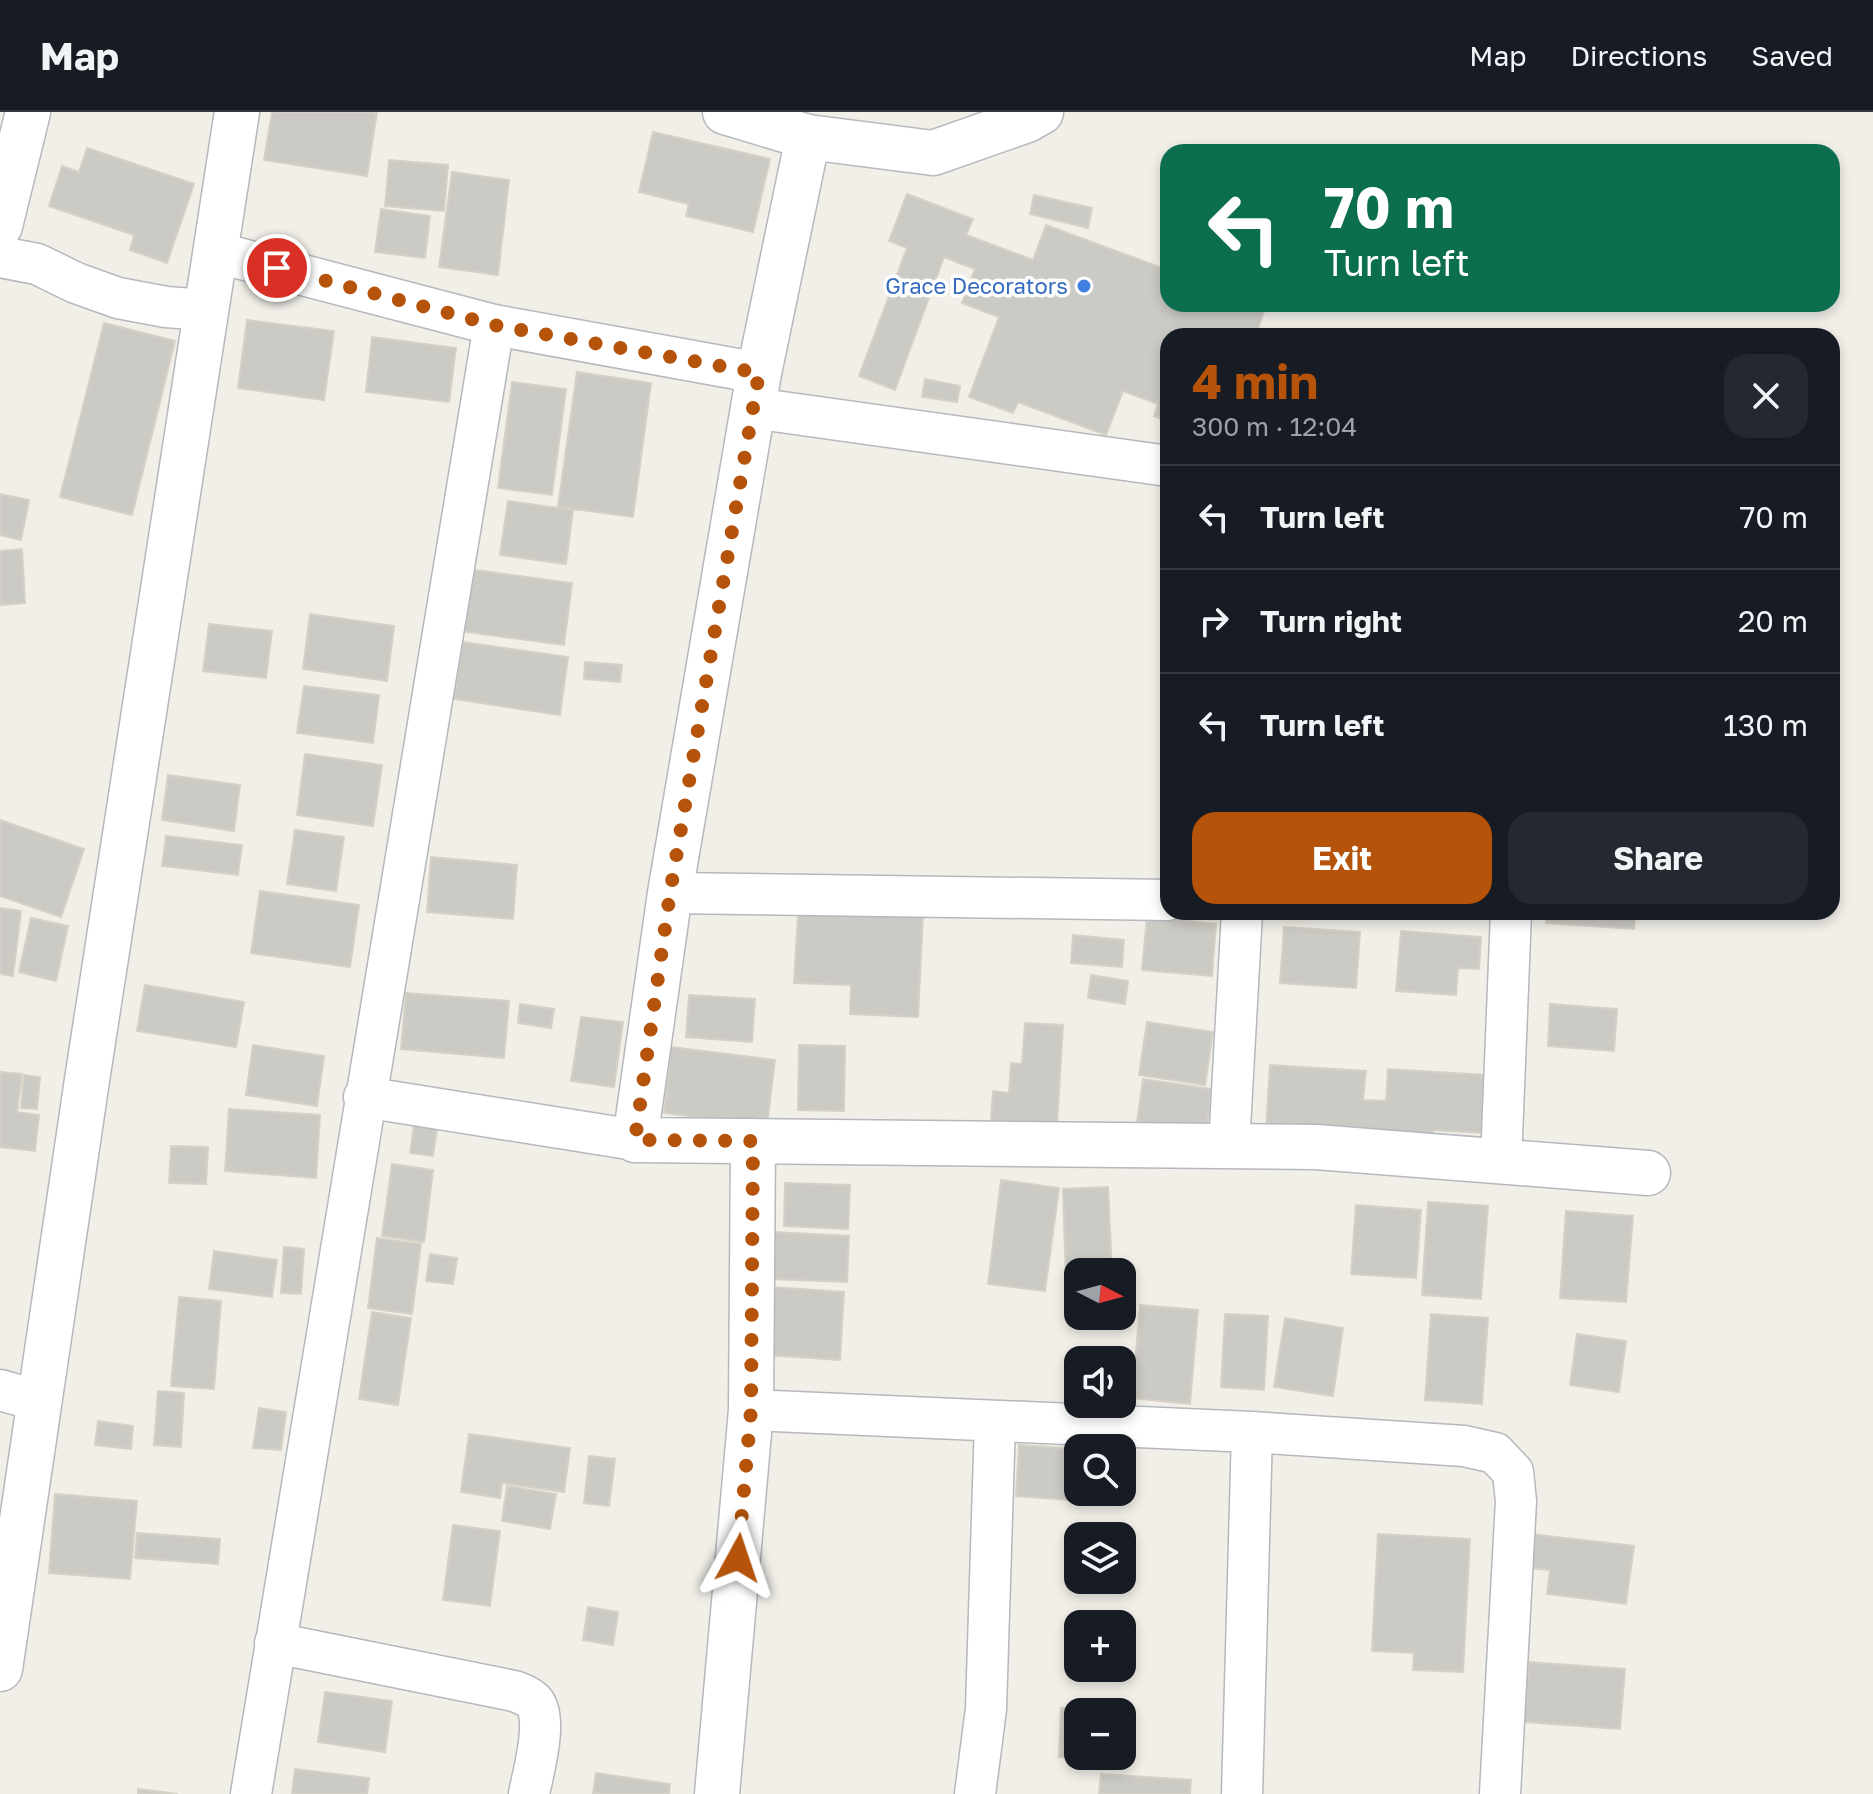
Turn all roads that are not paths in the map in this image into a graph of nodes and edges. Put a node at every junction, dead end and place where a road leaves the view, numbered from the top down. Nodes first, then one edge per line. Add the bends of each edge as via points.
1 (28, 112) edge
2 (237, 112) edge
3 (725, 112) edge
4 (1041, 112) edge
5 (808, 137) junction
6 (0, 226) edge
7 (215, 252) junction
8 (0, 257) edge
9 (207, 310) junction
10 (494, 325) junction
11 (756, 391) junction
12 (1160, 465) edge
13 (670, 893) junction
14 (1160, 900) edge
15 (1242, 920) edge
16 (1511, 920) edge
17 (364, 1097) junction
18 (635, 1140) junction
19 (753, 1141) junction
20 (1229, 1146) junction
21 (1501, 1162) junction
22 (1648, 1173) dead end
23 (20, 1396) edge
24 (751, 1410) junction
25 (995, 1421) junction
26 (1252, 1432) junction
27 (275, 1643) junction
28 (0, 1669) edge
29 (251, 1794) edge
30 (529, 1794) edge
31 (717, 1794) edge
32 (975, 1794) edge
33 (1242, 1794) edge
34 (1500, 1794) edge

1 - 6 street
2 - 7 street
3 - 5 street
4 - 5 street via 933,153
5 - 11 street
7 - 9 street
7 - 10 street
8 - 9 street via 37,264 118,298
9 - 23 street
10 - 11 street
10 - 17 street
11 - 12 street
11 - 13 street
13 - 14 street
13 - 18 street
15 - 20 street
16 - 21 street
17 - 18 street
17 - 27 street
18 - 19 street
19 - 20 street
19 - 24 street
20 - 21 street via 1316,1147
21 - 22 street
23 - 28 street
24 - 25 street
24 - 31 street
25 - 26 street
25 - 32 street via 986,1709
26 - 33 street
26 - 34 street via 1464,1446 1495,1453 1513,1472 1516,1501
27 - 29 street
27 - 30 street via 514,1691 534,1701 540,1728

